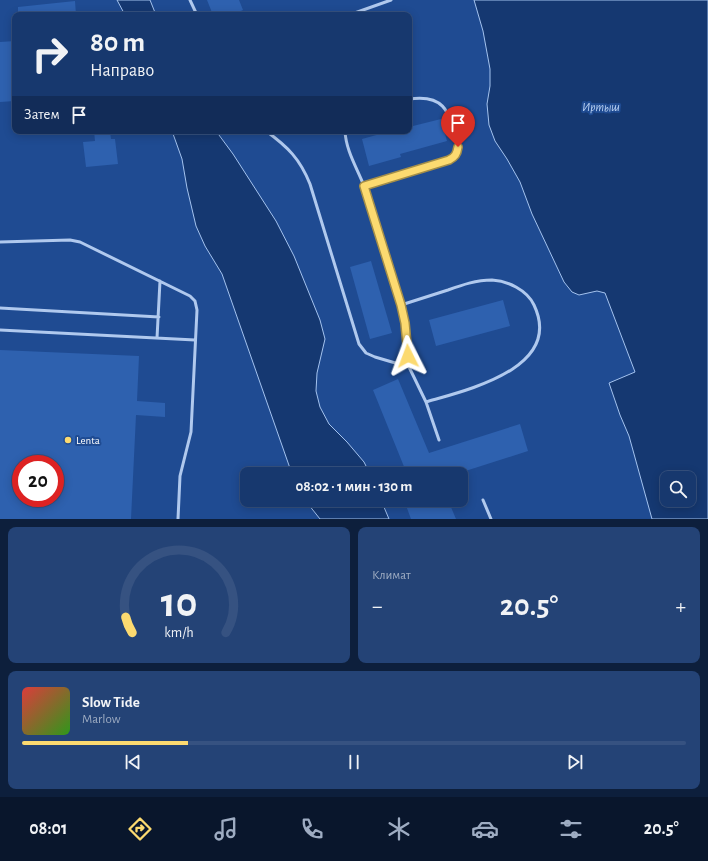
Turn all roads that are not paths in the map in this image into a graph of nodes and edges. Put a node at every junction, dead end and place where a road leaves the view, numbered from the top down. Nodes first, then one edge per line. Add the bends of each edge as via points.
1 (190, 0) edge
2 (391, 0) edge
3 (196, 12) edge
4 (357, 12) edge
5 (412, 98) edge
6 (270, 134) edge
7 (345, 134) edge
8 (364, 186) junction
9 (0, 242) edge
10 (160, 281) junction
11 (401, 305) junction
12 (0, 308) edge
13 (159, 316) junction
14 (0, 330) edge
15 (157, 338) junction
16 (196, 340) junction
17 (409, 367) junction
18 (426, 402) junction
19 (439, 440) dead end
20 (483, 500) dead end
21 (178, 519) edge
22 (491, 519) edge

1 - 3 lane
2 - 4 lane
5 - 8 lane via 429,98 444,107 458,147 454,158
6 - 17 lane via 283,143 304,169 359,344 366,353
7 - 8 lane via 354,164
8 - 11 lane
9 - 10 lane via 80,242
10 - 13 lane
10 - 16 lane via 195,301
11 - 17 lane
11 - 18 lane via 470,283 493,280 515,286 525,294 533,302 540,321 540,331 532,351 512,370 489,382
12 - 13 lane
13 - 15 lane
14 - 15 lane
15 - 16 lane
16 - 21 lane via 191,432 180,476
17 - 18 lane
18 - 19 lane
20 - 22 lane

